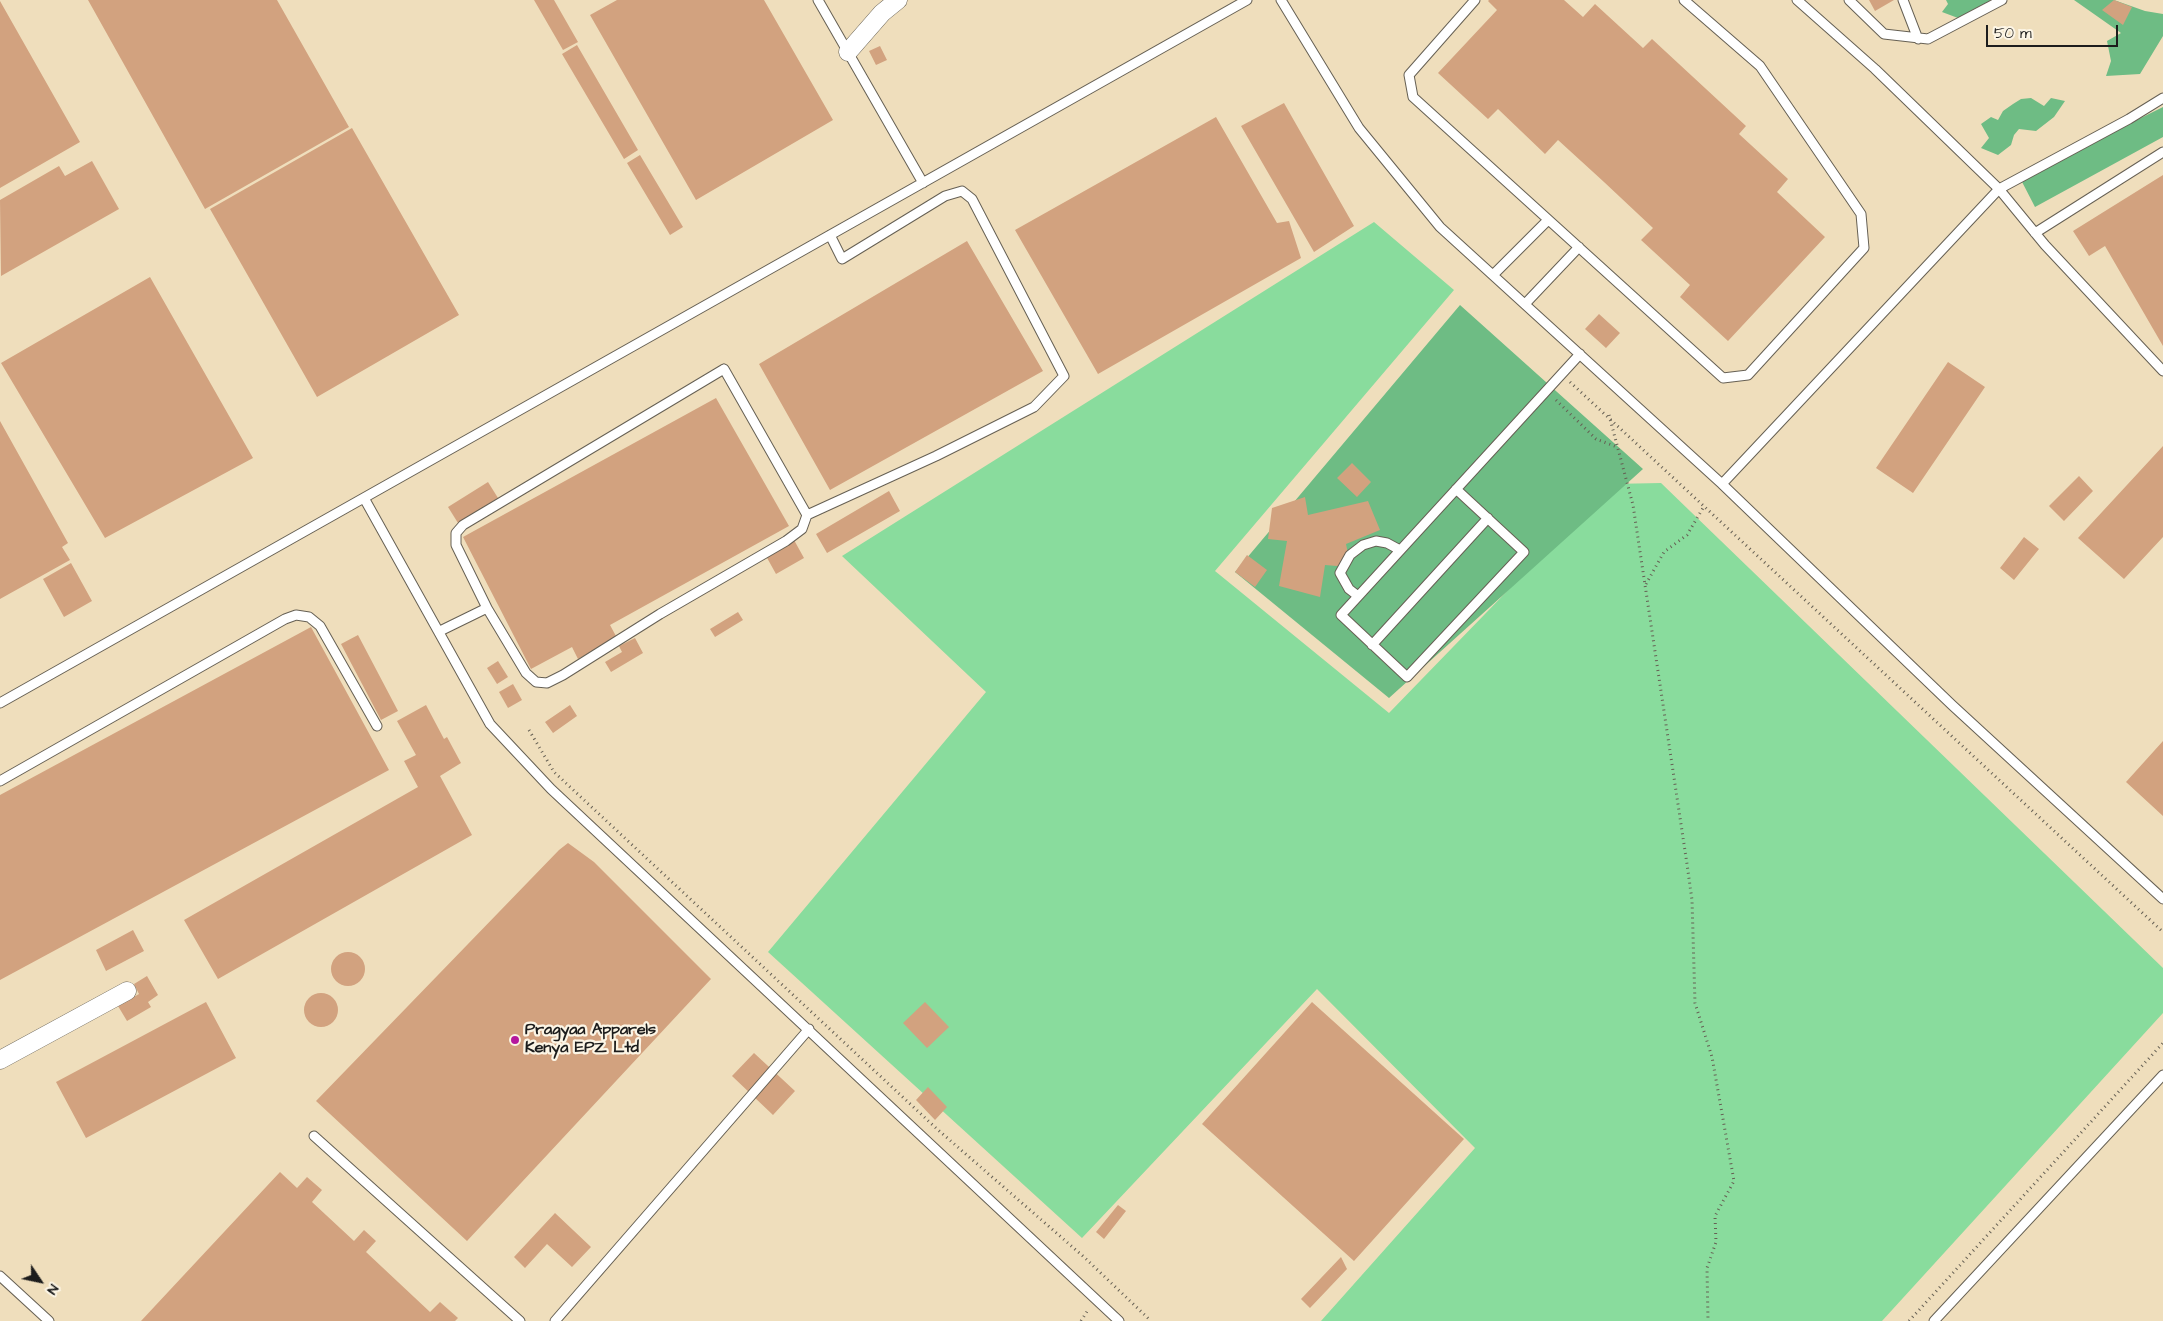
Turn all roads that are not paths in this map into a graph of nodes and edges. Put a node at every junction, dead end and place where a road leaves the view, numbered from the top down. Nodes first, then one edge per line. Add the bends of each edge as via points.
1 (818, 0) edge
2 (898, 0) edge
3 (1247, 0) edge
4 (1281, 0) edge
5 (1475, 0) edge
6 (1684, 0) edge
7 (1797, 0) edge
8 (1849, 0) edge
9 (1902, 0) edge
10 (2002, 0) edge
11 (1918, 39) junction
12 (848, 52) junction
13 (2163, 98) edge
14 (2163, 152) edge
15 (923, 183) junction
16 (1999, 189) junction
17 (1548, 220) junction
18 (2035, 233) junction
19 (830, 235) junction
20 (1579, 247) junction
21 (1493, 275) junction
22 (1525, 304) junction
23 (1580, 354) junction
24 (2163, 371) edge
25 (1722, 484) junction
26 (1456, 489) junction
27 (364, 498) junction
28 (806, 515) junction
29 (1488, 518) junction
30 (1400, 550) junction
31 (1358, 596) junction
32 (487, 608) junction
33 (440, 631) junction
34 (1372, 645) junction
35 (0, 703) edge
36 (377, 726) dead end
37 (0, 781) edge
38 (2163, 898) edge
39 (127, 991) dead end
40 (809, 1029) junction
41 (0, 1060) edge
42 (2163, 1075) edge
43 (314, 1136) dead end
44 (0, 1276) edge
45 (49, 1321) edge
46 (520, 1321) edge
47 (555, 1321) edge
48 (1119, 1321) edge
49 (1934, 1321) edge

1 - 12 lane
2 - 12 street via 882,13
3 - 15 lane
4 - 21 lane via 1359,128 1440,227
5 - 17 lane via 1409,75 1413,97
6 - 20 lane via 1760,66 1861,214 1864,248 1748,375 1723,378
7 - 16 lane
8 - 11 lane via 1884,34
9 - 11 lane
10 - 11 lane via 1928,39
12 - 15 lane
13 - 16 lane
14 - 18 lane
15 - 19 lane
16 - 18 lane
16 - 25 lane
17 - 20 lane
17 - 21 lane
18 - 24 lane
19 - 27 lane
19 - 28 lane via 842,259 945,196 962,191 972,198 1064,376 1034,407
20 - 22 lane
21 - 22 lane
22 - 23 lane
23 - 25 lane
23 - 26 lane
25 - 38 lane via 1952,705
26 - 29 lane
26 - 30 lane
27 - 33 lane
27 - 35 lane
28 - 32 lane via 802,529 786,542 547,684 536,682 526,674
28 - 32 lane via 724,369 463,525 456,533 456,545
29 - 34 lane
29 - 34 lane via 1524,552 1407,677
30 - 31 lane
30 - 31 lane via 1376,541 1362,544 1350,555 1340,573 1349,589
31 - 34 lane via 1340,615
32 - 33 lane
33 - 40 lane via 490,724 537,774
36 - 37 lane via 320,626 309,617 296,615
39 - 41 street
40 - 47 lane
40 - 48 lane
42 - 49 lane
43 - 46 lane
44 - 45 lane

